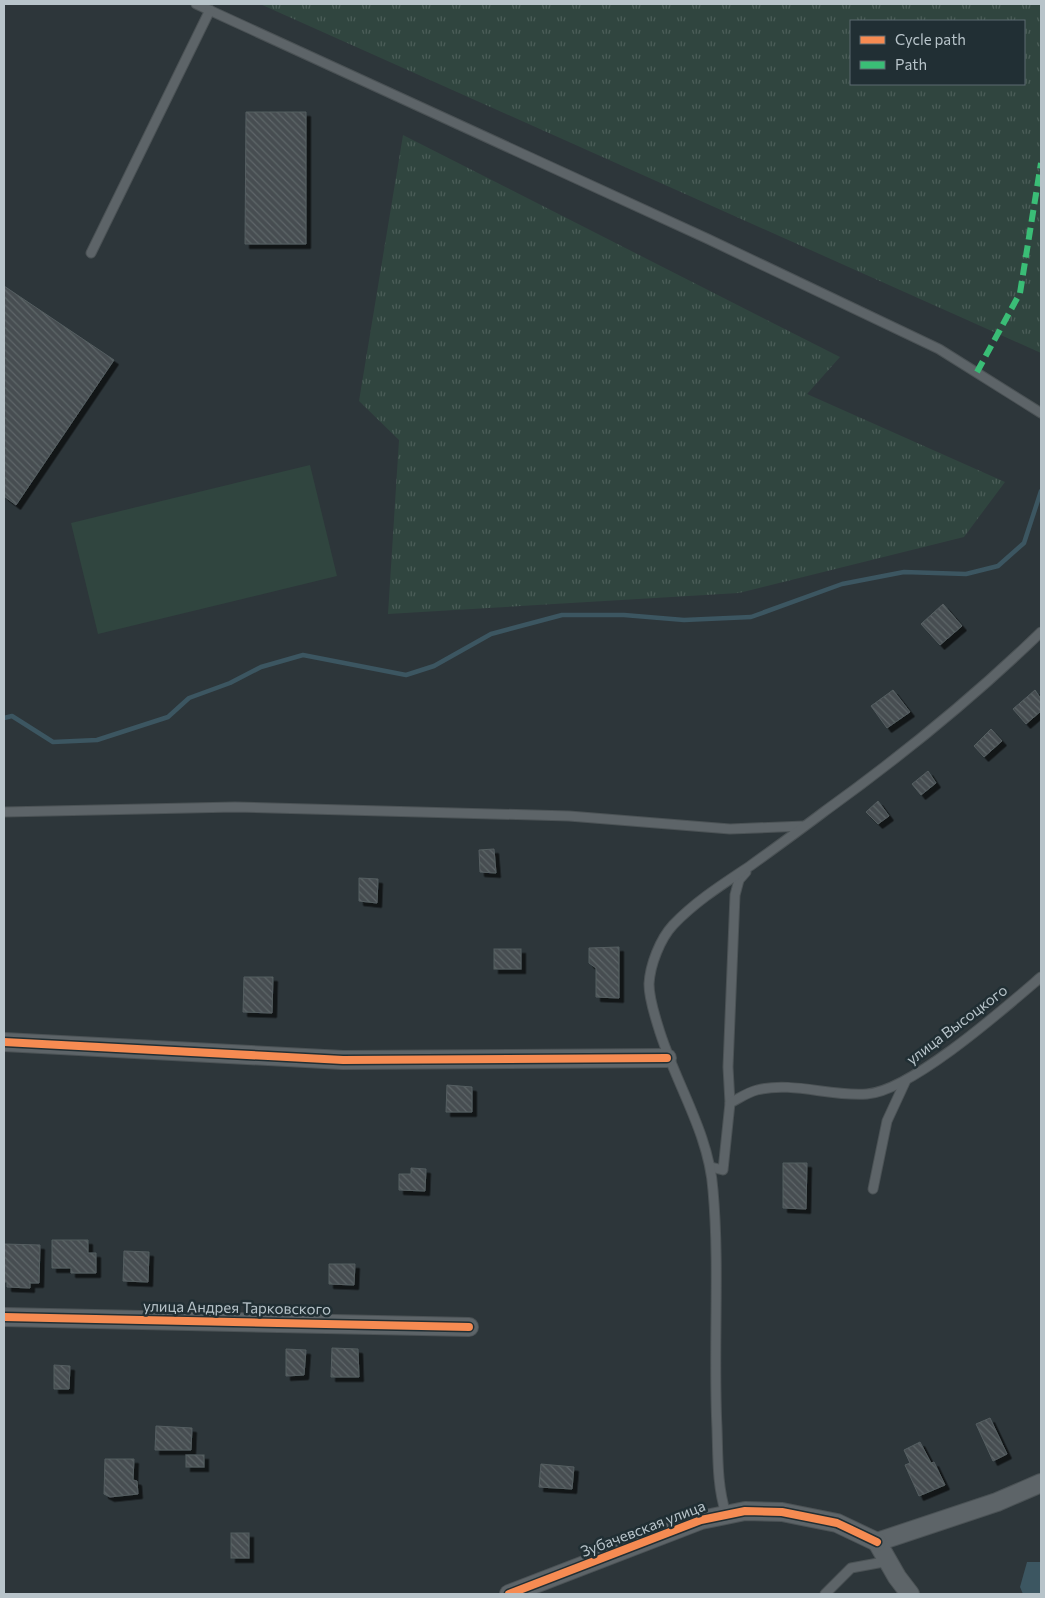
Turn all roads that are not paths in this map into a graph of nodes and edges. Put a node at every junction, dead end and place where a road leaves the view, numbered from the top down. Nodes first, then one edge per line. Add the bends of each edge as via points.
1 (196, 4) edge
2 (210, 10) junction
3 (90, 253) dead end
4 (1041, 413) edge
5 (1041, 632) edge
6 (4, 812) edge
7 (804, 826) junction
8 (750, 865) junction
9 (1041, 977) edge
10 (4, 1042) edge
11 (667, 1058) junction
12 (906, 1080) junction
13 (730, 1103) junction
14 (711, 1167) junction
15 (874, 1189) dead end
16 (4, 1317) edge
17 (469, 1327) dead end
18 (1041, 1483) edge
19 (726, 1514) junction
20 (877, 1542) junction
21 (888, 1561) junction
22 (897, 1586) edge
23 (509, 1594) edge
24 (825, 1594) edge
25 (910, 1594) edge

1 - 2 lane
2 - 3 lane
2 - 4 lane via 939,349
5 - 7 lane via 922,736
6 - 7 lane via 236,807 569,816 730,830
7 - 8 lane
8 - 11 lane via 705,896 671,927 651,964 652,1008
8 - 13 lane via 734,895 728,1067
9 - 12 lane, улица Высоцкого via 952,1050
10 - 11 street via 343,1060
11 - 14 lane via 688,1103
12 - 13 lane, улица Высоцкого via 868,1094 786,1087 756,1090
12 - 15 lane via 887,1121
13 - 14 lane via 723,1170
14 - 19 lane via 716,1417 721,1498
16 - 17 street, улица Андрея Тарковского
18 - 20 street via 997,1502
19 - 20 street, Зубачевская улица via 782,1512 837,1523
19 - 23 street, Зубачевская улица via 701,1520
20 - 21 street
21 - 22 street
21 - 24 lane via 850,1568
22 - 25 street

